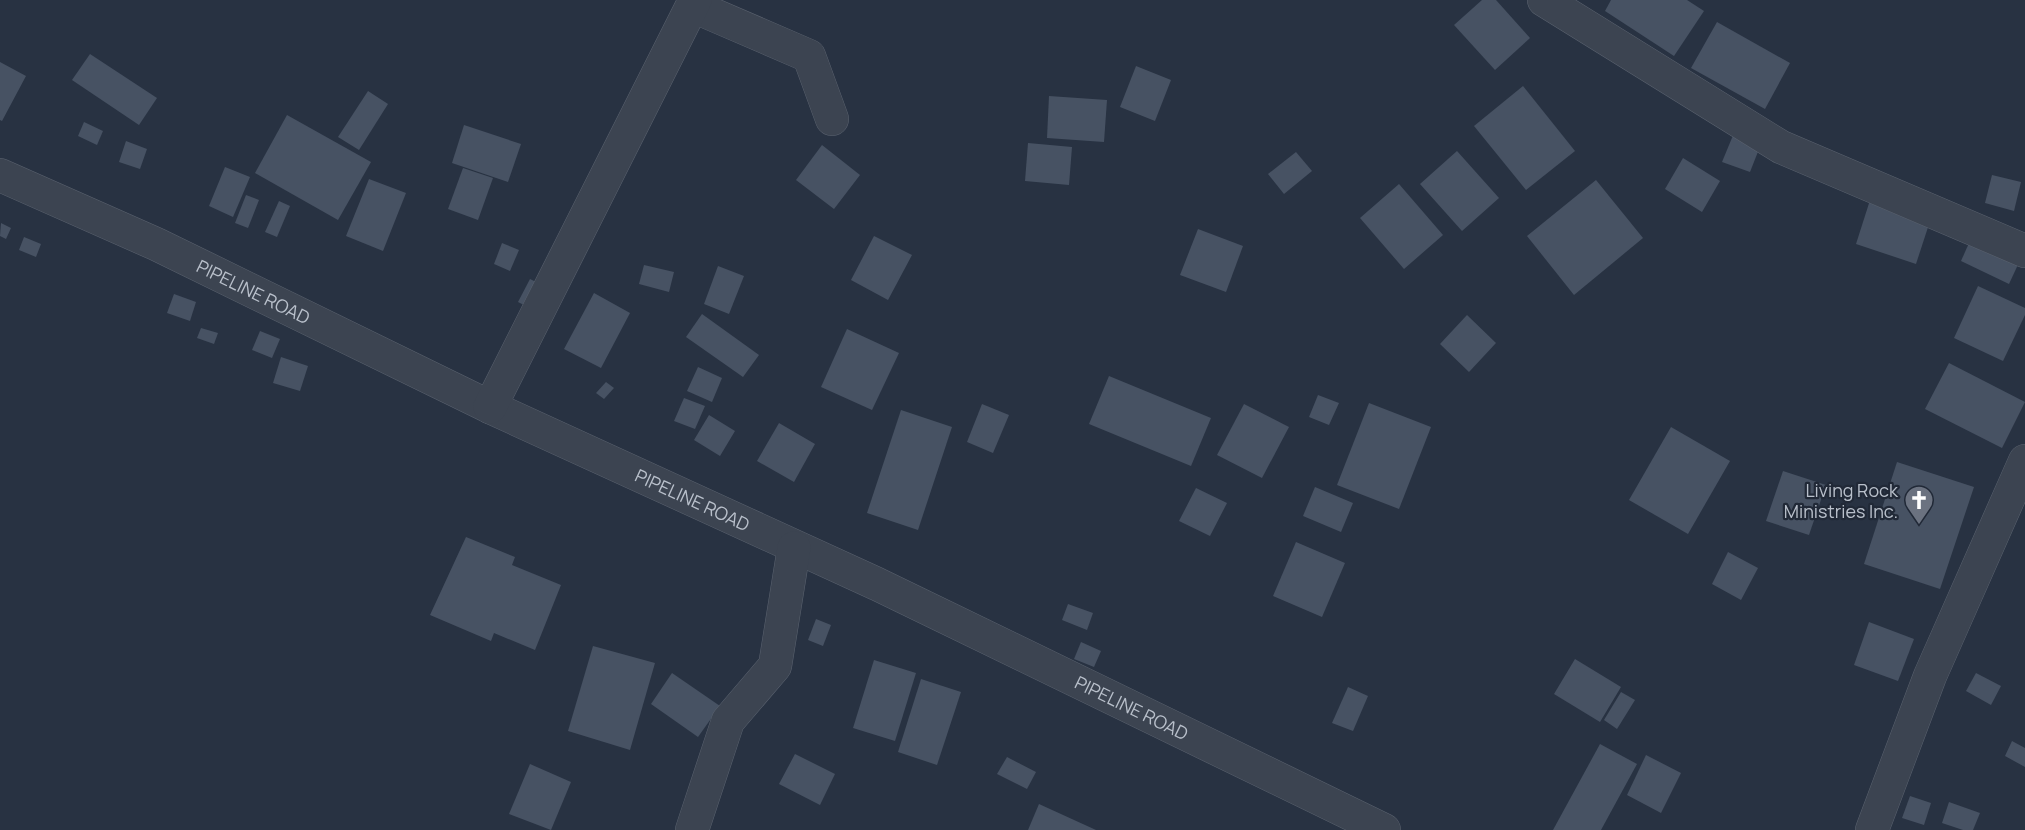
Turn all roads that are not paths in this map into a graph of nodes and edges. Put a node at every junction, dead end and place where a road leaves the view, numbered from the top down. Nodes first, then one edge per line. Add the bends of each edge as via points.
1 (1544, 0) edge
2 (694, 3) edge
3 (832, 119) dead end
4 (0, 175) edge
5 (2025, 251) edge
6 (490, 407) junction
7 (2025, 461) edge
8 (794, 548) junction
9 (692, 830) edge
10 (1384, 830) edge
11 (1872, 830) edge

1 - 5 street via 1781,147
2 - 3 street via 809,56
2 - 6 street
4 - 6 street, PIPELINE ROAD via 156,244
6 - 8 street, PIPELINE ROAD
7 - 11 street via 1930,676
8 - 9 street via 775,666 728,721
8 - 10 street, PIPELINE ROAD

